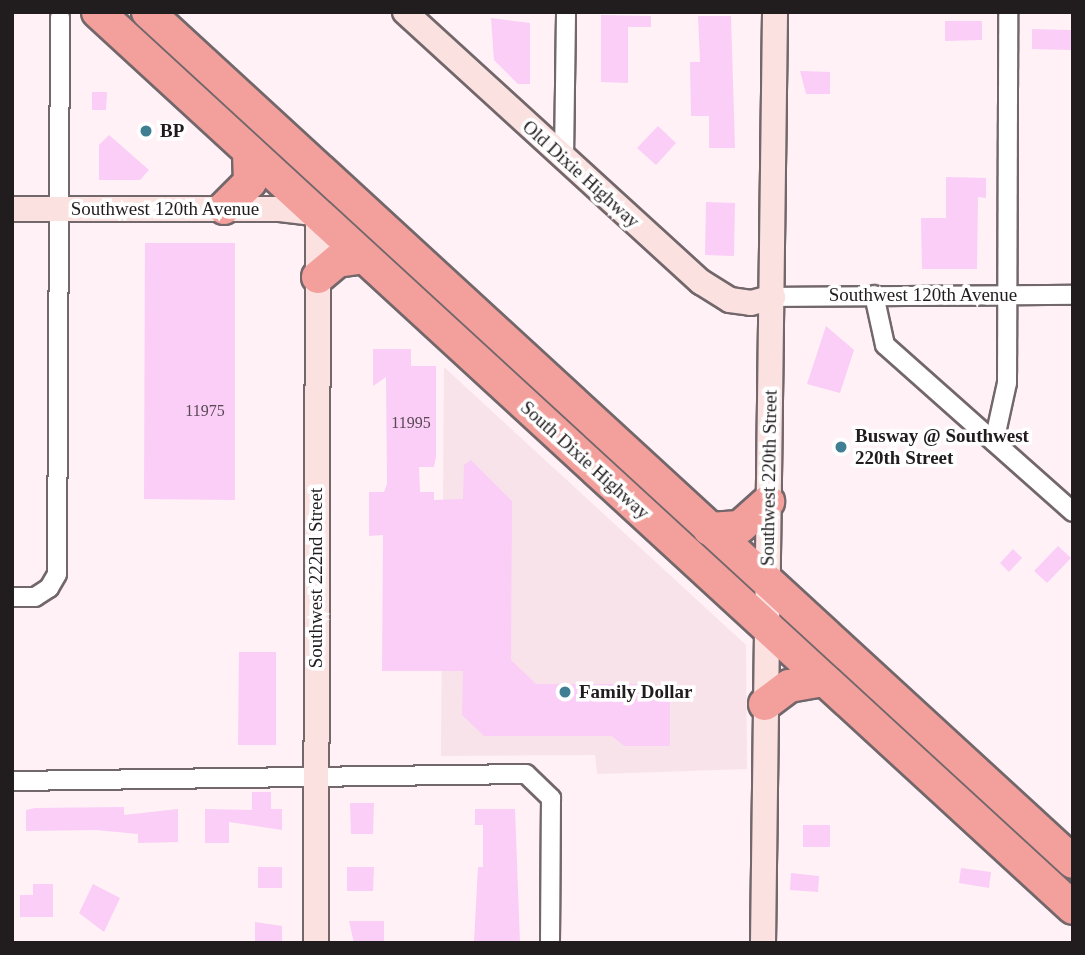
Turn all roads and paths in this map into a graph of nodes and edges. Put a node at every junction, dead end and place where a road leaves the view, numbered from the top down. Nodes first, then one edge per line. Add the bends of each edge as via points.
1 (98, 12) edge
2 (148, 12) edge
3 (405, 12) edge
4 (566, 12) edge
5 (775, 12) edge
6 (1008, 12) edge
7 (60, 17) dead end
8 (249, 151) junction
9 (564, 158) junction
10 (310, 161) junction
11 (224, 208) junction
12 (12, 209) edge
13 (58, 209) junction
14 (318, 214) junction
15 (364, 257) junction
16 (318, 277) junction
17 (1007, 294) junction
18 (874, 295) junction
19 (1073, 295) edge
20 (773, 297) junction
21 (518, 353) junction
22 (551, 429) junction
23 (994, 442) junction
24 (768, 502) junction
25 (1073, 512) edge
26 (709, 529) junction
27 (768, 582) junction
28 (12, 597) edge
29 (767, 627) junction
30 (824, 680) junction
31 (765, 704) junction
32 (976, 773) junction
33 (316, 778) junction
34 (12, 781) edge
35 (1073, 862) edge
36 (1073, 908) edge
37 (316, 943) edge
38 (550, 943) edge
39 (763, 943) edge

1 - 8 highway, South Dixie Highway
2 - 10 highway, South Dixie Highway
3 - 9 street, Old Dixie Highway
4 - 9 street
5 - 20 street, Southwest 220th Street
6 - 17 street
7 - 13 street
8 - 11 highway via 250,182
8 - 14 highway, South Dixie Highway
9 - 20 street, Old Dixie Highway via 720,296 751,303
10 - 14 highway via 319,182
10 - 21 highway, South Dixie Highway
11 - 13 street, Southwest 120th Avenue
11 - 14 street, Southwest 120th Avenue
12 - 13 street, Southwest 120th Avenue
13 - 28 street via 57,574 50,588 34,597
14 - 15 highway, South Dixie Highway
14 - 16 street, Southwest 222nd Street
14 - 21 highway via 352,220 483,341
15 - 16 highway via 337,261
15 - 22 highway, South Dixie Highway
16 - 33 street, Southwest 222nd Street
17 - 18 street, Southwest 120th Avenue
17 - 19 street, Southwest 120th Avenue
17 - 23 street via 1007,383
18 - 20 street, Southwest 120th Avenue
18 - 23 street via 885,345
20 - 24 street, Southwest 220th Street
21 - 26 highway, South Dixie Highway
22 - 27 highway via 589,444 735,576 750,585
22 - 29 highway, South Dixie Highway
23 - 25 street
24 - 26 highway via 740,527
24 - 27 street, Southwest 220th Street
26 - 27 highway, South Dixie Highway
27 - 29 street, Southwest 220th Street
27 - 32 highway, South Dixie Highway
29 - 30 highway, South Dixie Highway
29 - 31 street, Southwest 220th Street
29 - 32 highway via 801,632 938,759
30 - 31 highway via 789,686
30 - 36 highway, South Dixie Highway
31 - 39 street, Southwest 220th Street
32 - 35 highway, South Dixie Highway
33 - 34 street
33 - 37 street, Southwest 222nd Street
33 - 38 street via 527,774 551,798

